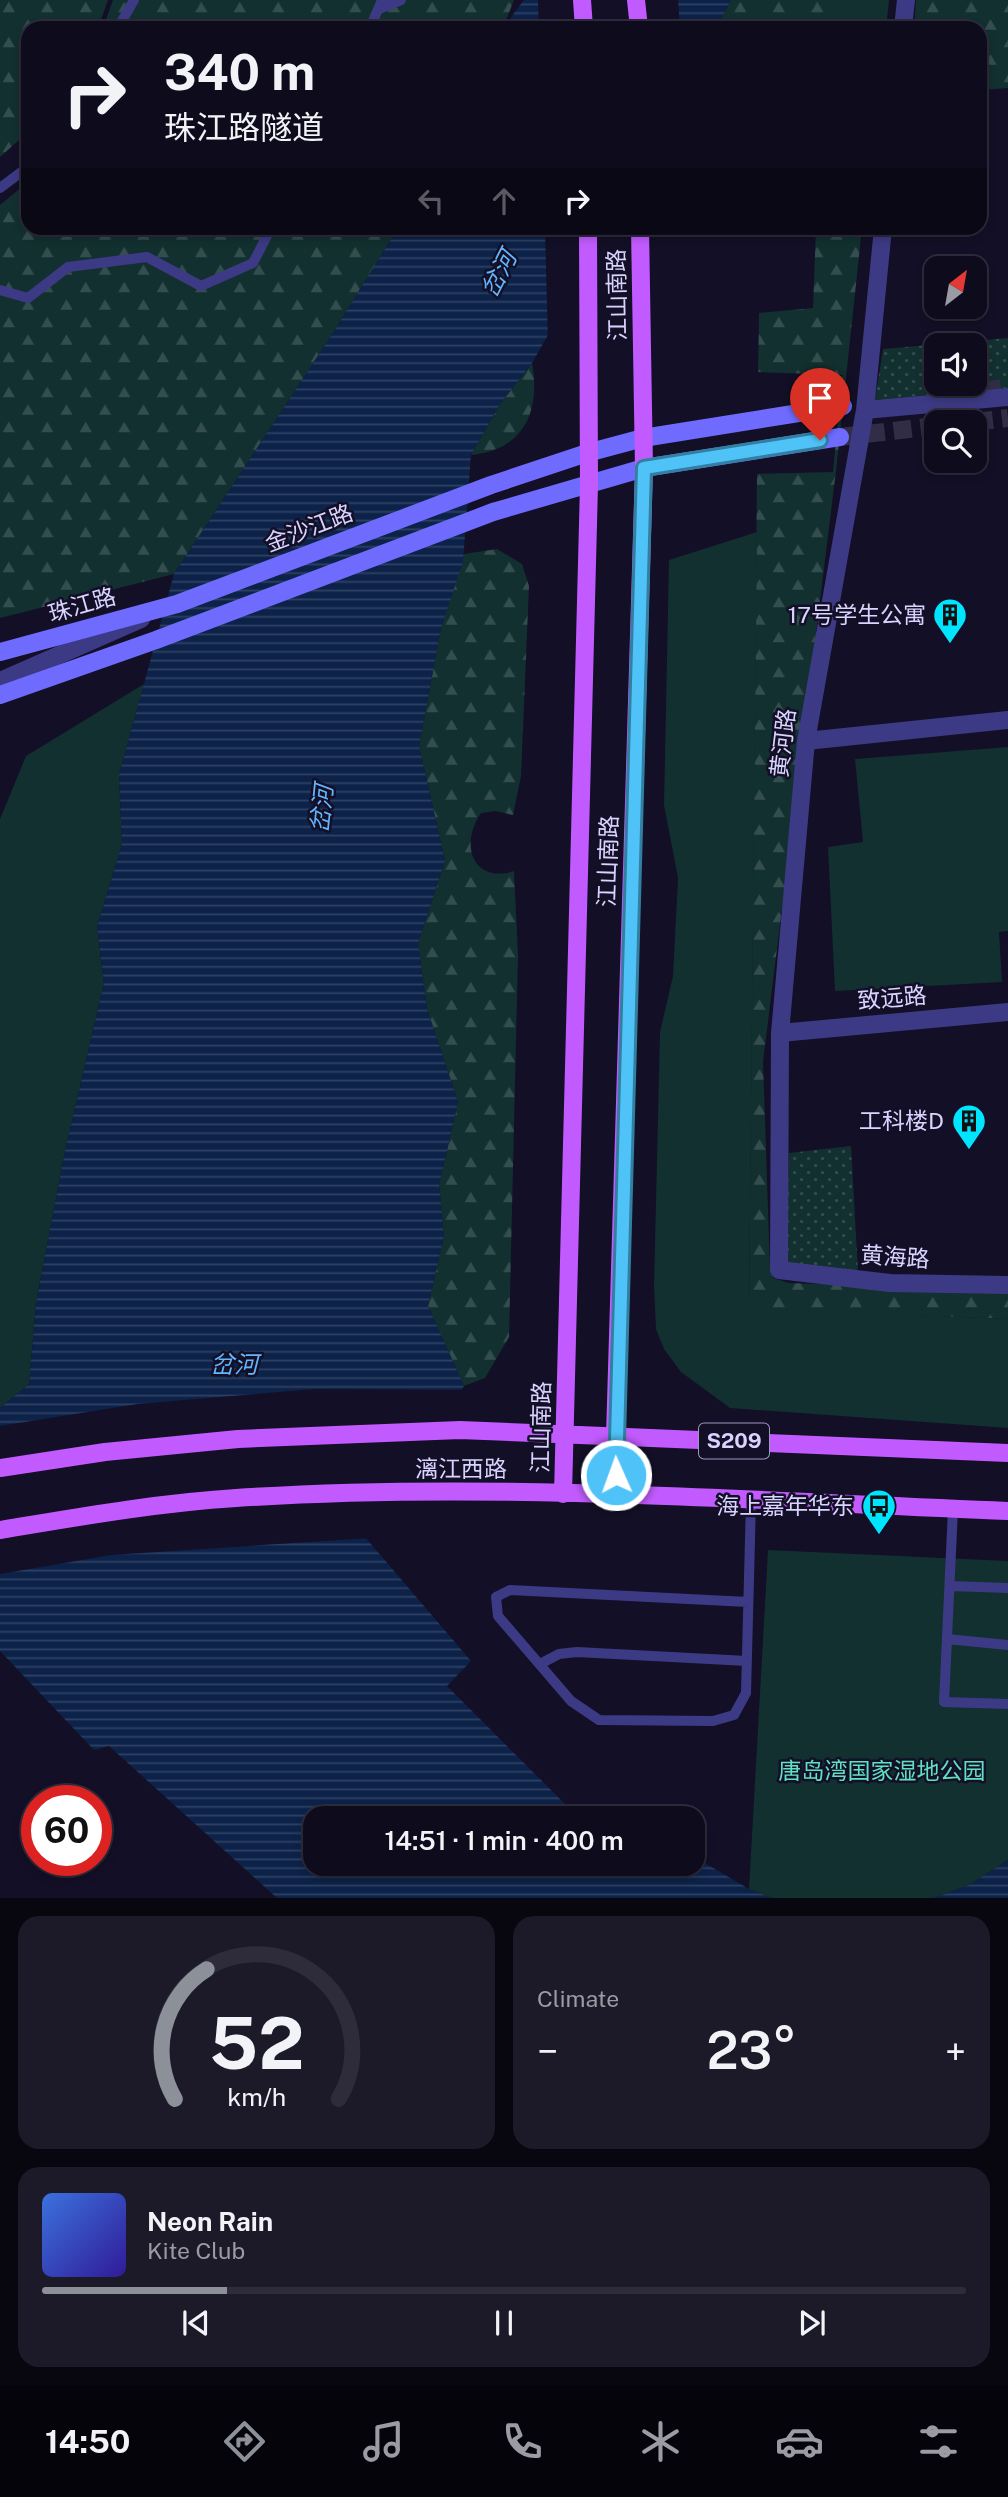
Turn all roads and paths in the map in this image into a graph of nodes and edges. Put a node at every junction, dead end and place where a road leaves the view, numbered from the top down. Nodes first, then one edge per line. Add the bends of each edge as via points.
1 (134, 0) edge
2 (401, 0) edge
3 (582, 0) edge
4 (636, 0) edge
5 (906, 0) edge
6 (381, 5) edge
7 (122, 21) edge
8 (373, 21) edge
9 (584, 21) edge
10 (638, 21) edge
11 (904, 21) edge
12 (21, 172) edge
13 (0, 188) edge
14 (267, 235) edge
15 (588, 235) edge
16 (640, 235) edge
17 (882, 235) edge
18 (0, 290) edge
19 (1008, 397) edge
20 (843, 406) dead end
21 (865, 410) junction
22 (643, 438) junction
23 (840, 438) tunnel mouth
24 (587, 453) junction
25 (644, 468) junction
26 (589, 485) junction
27 (177, 604) junction
28 (0, 652) edge
29 (0, 681) edge
30 (0, 695) edge
31 (1008, 720) edge
32 (806, 741) junction
33 (1008, 1013) edge
34 (780, 1032) junction
35 (779, 1270) joint
36 (1008, 1285) edge
37 (565, 1434) junction
38 (615, 1436) junction
39 (1008, 1453) edge
40 (0, 1468) edge
41 (564, 1494) junction
42 (617, 1495) junction
43 (751, 1501) junction
44 (953, 1509) junction
45 (1008, 1511) edge
46 (0, 1530) edge
47 (950, 1586) junction
48 (1008, 1588) edge
49 (748, 1602) junction
50 (947, 1639) junction
51 (1008, 1644) edge
52 (747, 1661) junction
53 (540, 1664) junction
54 (1008, 1704) edge

1 - 7 lane
2 - 6 lane
3 - 9 main road
4 - 10 main road
5 - 11 street
6 - 8 lane
12 - 13 lane
14 - 18 lane via 253,263 201,286 147,257 68,267 28,298
15 - 24 main road, 江山南路
16 - 22 main road, 江山南路
17 - 21 street, 黄河路
19 - 21 street
20 - 22 main road, 金沙江路
21 - 32 street, 黄河路
22 - 24 main road, 金沙江路
22 - 25 main road, 江山南路
23 - 25 main road
24 - 26 main road, 江山南路
24 - 27 main road, 金沙江路
25 - 26 main road
25 - 38 main road, 江山南路
26 - 30 main road via 493,512
26 - 37 main road, 江山南路
27 - 28 main road, 珠江路
27 - 29 street, 金沙江路
31 - 32 street
32 - 34 street, 黄河路
33 - 34 street, 致远路
34 - 35 street, 黄河路
35 - 36 street, 黄海路 via 890,1283
37 - 38 main road, 漓江西路 / S209
37 - 40 main road, 漓江西路 / S209 via 460,1430 238,1439
37 - 41 main road, 江山南路
38 - 39 main road, 漓江西路 / S209
38 - 42 main road, 江山南路
41 - 42 main road, 漓江西路
41 - 46 main road, 漓江西路 via 236,1498
42 - 43 main road, 漓江西路
43 - 44 main road, 漓江西路
43 - 49 lane
44 - 45 main road, 漓江西路
44 - 47 lane
47 - 48 lane
47 - 50 lane
49 - 52 lane
49 - 53 lane via 510,1590 496,1597 498,1616
50 - 51 lane
50 - 54 lane via 944,1702
52 - 53 lane via 577,1652 559,1654
52 - 53 lane via 746,1693 734,1715 713,1721 598,1720 570,1700

